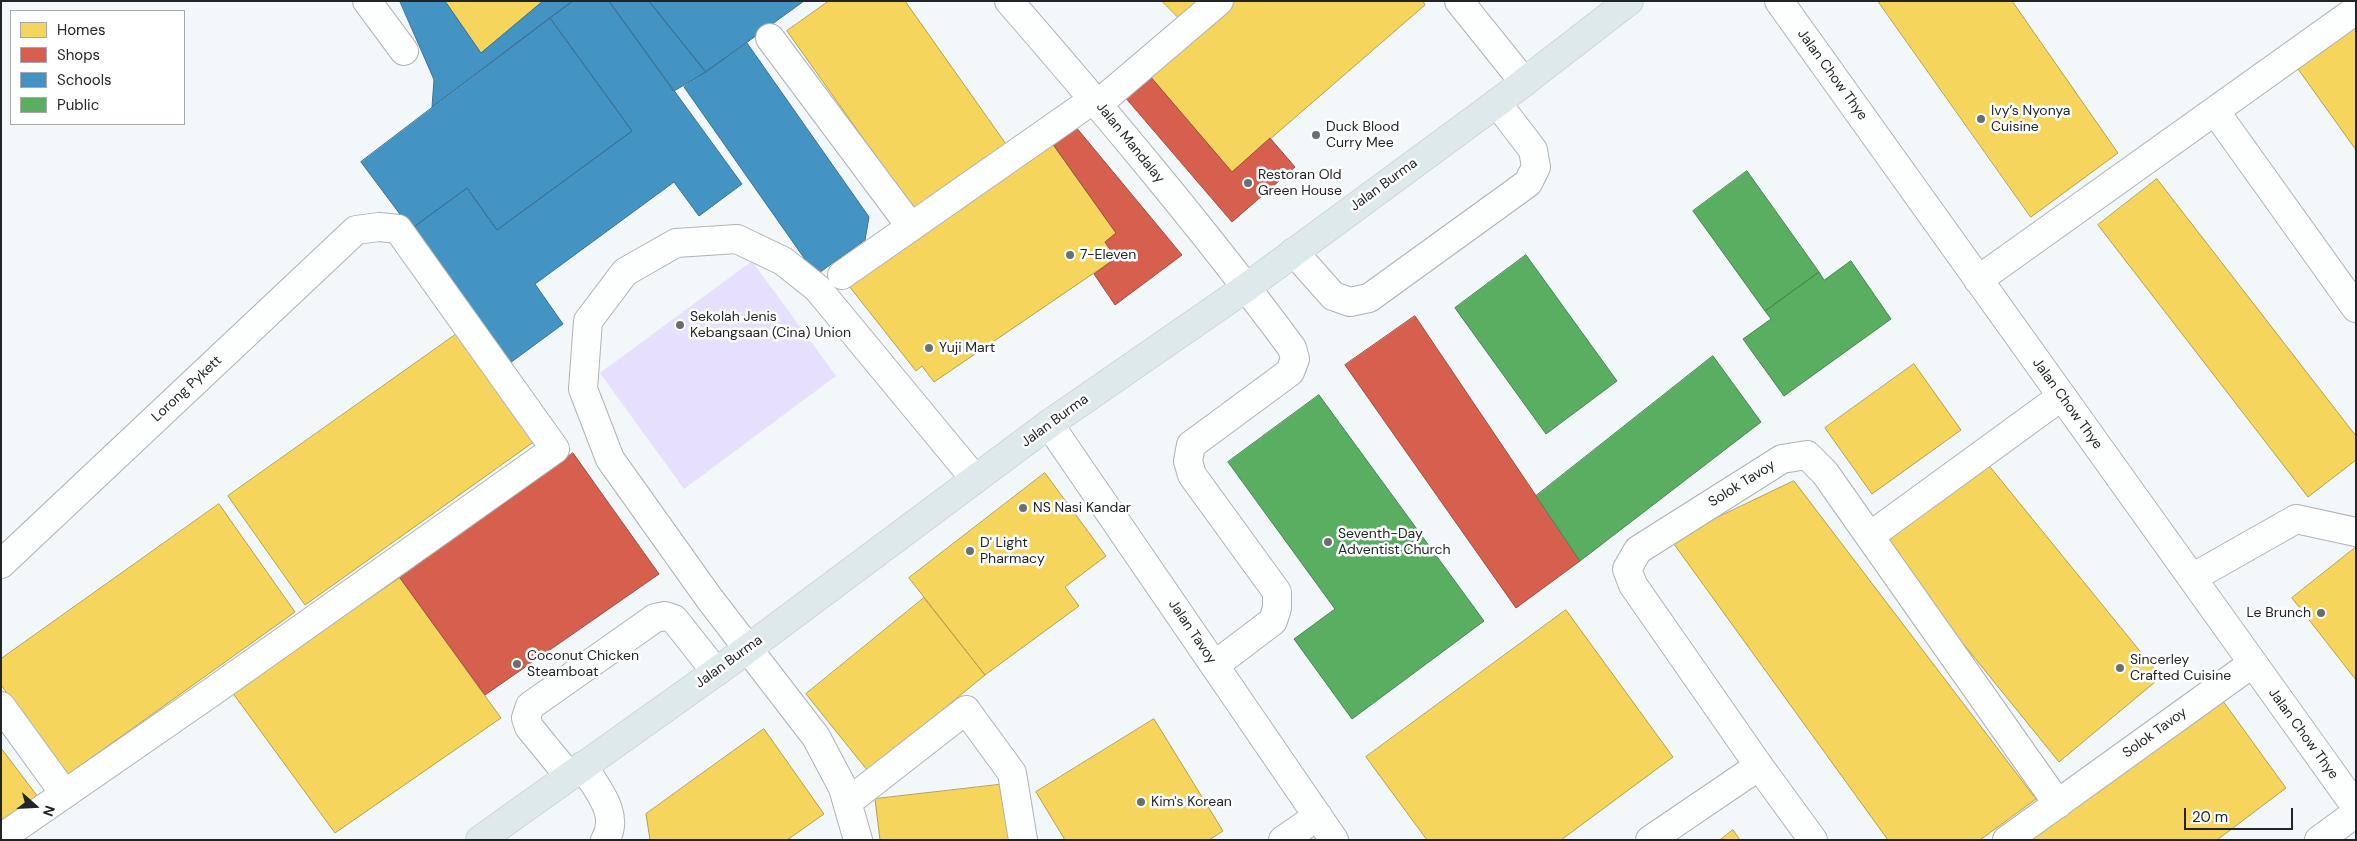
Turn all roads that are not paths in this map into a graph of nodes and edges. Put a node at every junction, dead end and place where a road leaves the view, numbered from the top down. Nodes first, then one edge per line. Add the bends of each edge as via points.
1 (367, 1) edge
2 (1009, 1) edge
3 (1219, 1) edge
4 (1629, 1) edge
5 (1779, 1) edge
6 (1469, 4) edge
7 (2356, 10) edge
8 (770, 38) dead end
9 (404, 52) dead end
10 (1524, 82) junction
11 (1096, 102) junction
12 (1496, 103) junction
13 (2215, 111) junction
14 (912, 227) junction
15 (1294, 252) junction
16 (842, 276) dead end
17 (1978, 280) junction
18 (1247, 287) junction
19 (2356, 308) edge
20 (2062, 396) junction
21 (1049, 424) junction
22 (975, 479) junction
23 (2356, 532) edge
24 (1870, 536) junction
25 (1, 564) edge
26 (2192, 578) junction
27 (747, 649) junction
28 (2253, 663) junction
29 (1215, 665) junction
30 (716, 672) junction
31 (1, 706) edge
32 (1759, 766) junction
33 (576, 771) junction
34 (64, 793) junction
35 (2058, 804) junction
36 (2356, 807) edge
37 (2356, 813) edge
38 (1318, 816) junction
39 (850, 827) edge
40 (1, 838) edge
41 (480, 840) edge
42 (605, 840) edge
43 (1022, 840) edge
44 (1283, 840) edge
45 (1334, 840) edge
46 (1650, 840) edge
47 (1813, 840) edge
48 (2007, 840) edge
49 (2319, 840) edge

1 - 9 street
2 - 11 street, Jalan Mandalay
3 - 11 street
4 - 10 main road, Jalan Burma
5 - 17 street, Jalan Chow Thye
6 - 10 street
7 - 13 street
8 - 14 street
10 - 12 main road, Jalan Burma
11 - 14 street
11 - 18 street, Jalan Mandalay
12 - 15 main road, Jalan Burma
12 - 15 street via 1533,150 1536,167 1528,183 1369,298 1350,302 1333,296
13 - 17 street
13 - 19 street
14 - 16 street
15 - 18 main road, Jalan Burma
17 - 20 street, Jalan Chow Thye
18 - 21 main road, Jalan Burma
18 - 29 street, Jalan Mandalay via 1292,348 1294,359 1290,372 1191,445 1188,461 1192,475 1277,592 1277,608 1273,621
20 - 24 street
20 - 26 street, Jalan Chow Thye
21 - 22 main road, Jalan Burma
21 - 29 street, Jalan Tavoy
22 - 27 main road, Jalan Burma
22 - 27 street via 818,288 783,261 737,239 684,242 676,243 625,272 588,321 583,389 610,459
23 - 26 street via 2296,519
24 - 32 street, Solok Tavoy via 1825,473 1808,455 1782,459 1638,550 1627,569 1633,586
24 - 35 street, Solok Tavoy
25 - 34 street, Lorong Pykett via 356,230 398,229 555,450
26 - 28 street, Jalan Chow Thye
27 - 30 main road, Jalan Burma
27 - 39 street via 816,737 843,788
28 - 35 street, Solok Tavoy
28 - 36 street, Jalan Chow Thye
29 - 38 street, Jalan Tavoy
30 - 33 main road, Jalan Burma
30 - 33 street via 674,619 665,616 655,618 538,700 530,706 526,718 529,727
31 - 34 street
32 - 46 street
32 - 47 street, Solok Tavoy
33 - 41 main road, Jalan Burma
33 - 42 street via 611,812 610,832
34 - 40 street
35 - 48 street, Solok Tavoy
37 - 49 street
38 - 44 street
38 - 45 street, Jalan Tavoy
39 - 43 street via 966,710 1012,773

